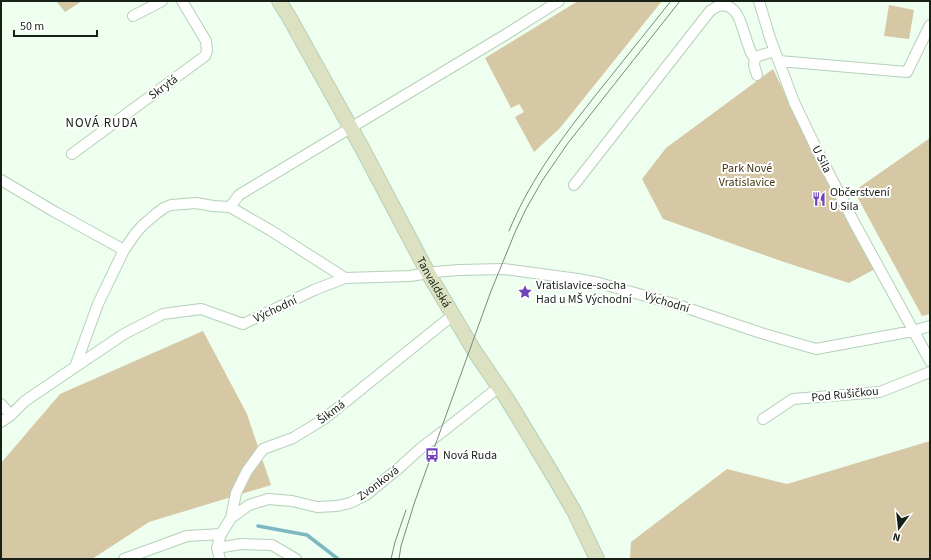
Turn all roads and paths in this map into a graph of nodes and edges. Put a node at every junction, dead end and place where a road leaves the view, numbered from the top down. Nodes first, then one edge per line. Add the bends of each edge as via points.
1 (162, 1) edge
2 (182, 1) edge
3 (279, 1) edge
4 (559, 1) edge
5 (759, 1) edge
6 (133, 16) dead end
7 (930, 25) edge
8 (775, 51) junction
9 (755, 57) junction
10 (779, 61) junction
11 (757, 75) dead end
12 (351, 129) junction
13 (72, 154) dead end
14 (1, 180) edge
15 (574, 185) dead end
16 (230, 207) junction
17 (124, 250) junction
18 (428, 273) junction
19 (345, 278) junction
20 (453, 316) junction
21 (930, 326) edge
22 (913, 331) junction
23 (930, 362) edge
24 (75, 367) junction
25 (930, 372) edge
26 (499, 387) junction
27 (1, 404) edge
28 (11, 415) junction
29 (763, 419) dead end
30 (1, 422) edge
31 (231, 518) junction
32 (221, 534) junction
33 (217, 548) junction
34 (124, 559) edge
35 (220, 559) edge
36 (296, 559) edge
37 (597, 559) edge

1 - 6 street
2 - 13 street, Skrytá via 206,42 205,56
3 - 12 main road, Tanvaldská
4 - 12 street
5 - 8 street, U Sila
7 - 10 street via 907,72
8 - 9 street
8 - 10 street, U Sila
9 - 11 street
9 - 15 street via 735,11 721,5 710,11
10 - 22 street, U Sila via 794,102 818,152
12 - 16 street via 239,195
12 - 18 main road, Tanvaldská
14 - 17 street
16 - 17 street via 196,204 164,208 135,234
16 - 19 street
17 - 24 street via 98,304
18 - 19 street, Východní
18 - 20 main road, Tanvaldská
18 - 22 street, Východní via 504,269 578,278 678,305 816,349
19 - 24 street, Východní via 243,324 201,309 163,314 124,334
20 - 26 main road, Tanvaldská
20 - 31 street, Šikmá via 324,419 293,438 263,449 247,471 236,493
21 - 22 street, Východní
22 - 23 street
24 - 28 street, Východní via 25,401
25 - 29 street, Pod Rušičkou via 880,392 793,399
26 - 31 street, Zvonková via 426,444 366,496 350,503 324,507 268,499 249,505
26 - 37 main road, Tanvaldská via 568,500
27 - 28 street
28 - 30 street, Východní
31 - 32 street, Zvonková
32 - 33 street, Zvonková
32 - 34 street via 187,536
33 - 35 street
33 - 36 street via 241,544 272,545

